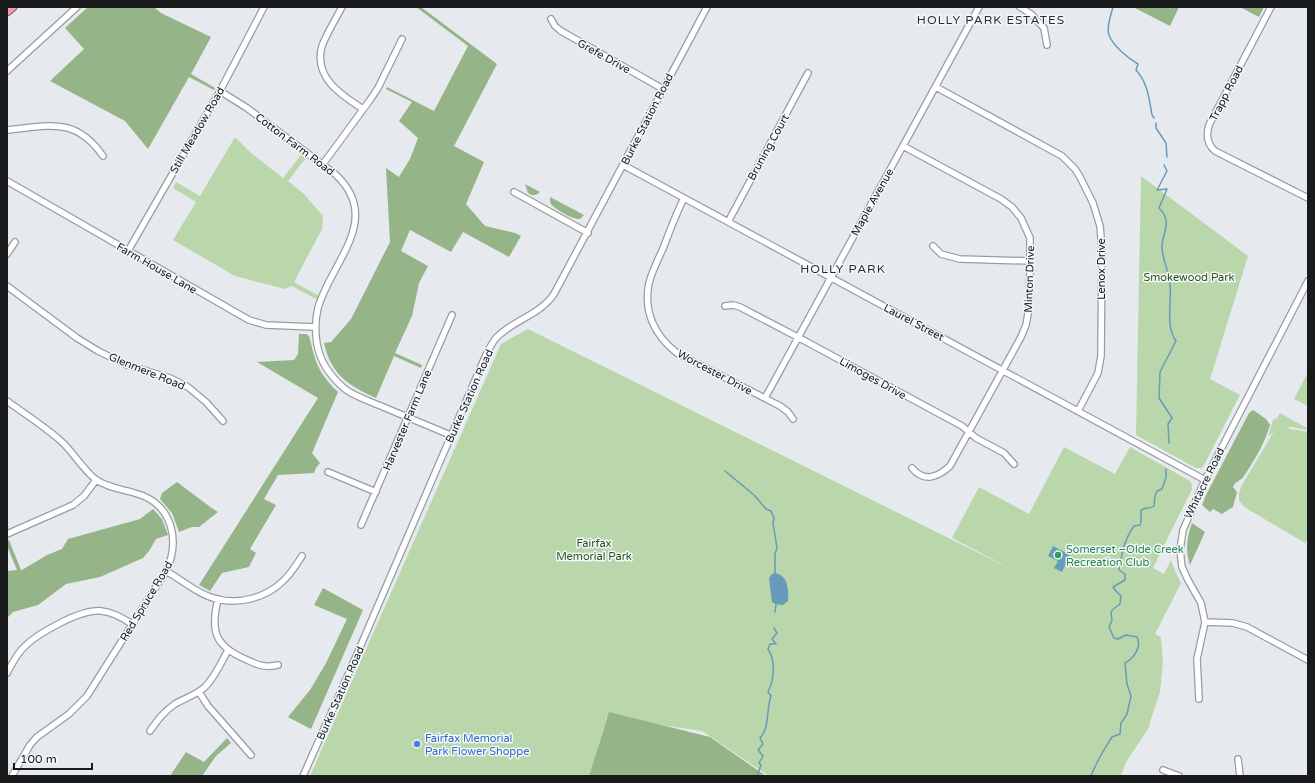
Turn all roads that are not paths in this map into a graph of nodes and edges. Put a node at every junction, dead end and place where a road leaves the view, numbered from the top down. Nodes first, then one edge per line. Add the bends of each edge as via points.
1 (13, 7) edge
2 (77, 7) edge
3 (264, 7) edge
4 (342, 7) edge
5 (707, 7) edge
6 (979, 7) edge
7 (1020, 7) edge
8 (1270, 7) edge
9 (7, 12) edge
10 (551, 19) dead end
11 (402, 39) dead end
12 (1047, 45) dead end
13 (7, 71) edge
14 (808, 73) dead end
15 (936, 87) junction
16 (663, 89) junction
17 (220, 91) junction
18 (363, 109) junction
19 (7, 130) edge
20 (903, 146) junction
21 (103, 156) dead end
22 (323, 164) junction
23 (623, 166) junction
24 (7, 181) edge
25 (514, 192) dead end
26 (1308, 198) edge
27 (683, 200) junction
28 (728, 222) junction
29 (588, 232) junction
30 (15, 242) dead end
31 (933, 246) dead end
32 (128, 251) junction
33 (7, 254) edge
34 (1030, 261) junction
35 (830, 277) junction
36 (1308, 281) edge
37 (7, 286) edge
38 (725, 306) dead end
39 (452, 315) dead end
40 (315, 327) junction
41 (798, 338) junction
42 (1002, 370) junction
43 (765, 398) junction
44 (7, 401) edge
45 (1078, 411) junction
46 (408, 418) junction
47 (793, 419) dead end
48 (223, 421) dead end
49 (969, 431) junction
50 (450, 436) junction
51 (1014, 464) dead end
52 (912, 468) dead end
53 (328, 472) dead end
54 (96, 480) junction
55 (1205, 480) junction
56 (376, 492) junction
57 (361, 525) dead end
58 (7, 534) edge
59 (302, 556) dead end
60 (166, 571) junction
61 (218, 599) junction
62 (1205, 622) junction
63 (132, 624) junction
64 (228, 650) junction
65 (1308, 660) edge
66 (278, 665) dead end
67 (7, 673) edge
68 (199, 692) junction
69 (1199, 699) dead end
70 (150, 731) dead end
71 (251, 755) dead end
72 (1238, 759) dead end
73 (1163, 770) dead end
74 (12, 776) edge
75 (303, 776) edge
76 (1179, 776) edge
77 (1240, 776) edge

1 - 9 main road
2 - 13 street
3 - 17 street, Still Meadow Road
4 - 18 street via 322,46 321,64 330,85
5 - 16 street, Burke Station Road
6 - 15 street, Maple Avenue
7 - 12 street via 1044,28
8 - 26 street, Trapp Road via 1210,125 1207,136 1210,145 1216,151
10 - 16 street, Grefe Drive via 561,32
11 - 18 street via 378,88
14 - 28 street, Bruning Court
15 - 20 street, Maple Avenue
15 - 45 street, Lenox Drive via 1062,156 1078,173 1093,203 1102,239 1100,356 1098,373
16 - 23 street, Burke Station Road
17 - 22 street, Cotton Farm Road
17 - 32 street, Still Meadow Road
18 - 22 street
19 - 21 street via 50,126 68,128 89,138
20 - 34 street, Minton Drive via 1012,207 1028,232
20 - 35 street, Maple Avenue
22 - 40 street, Cotton Farm Road via 339,177 348,189 354,204 355,221 352,238 321,300
23 - 27 street, Laurel Street
23 - 29 street, Burke Station Road
24 - 32 street, Farm House Lane
25 - 29 street
27 - 28 street, Laurel Street
27 - 43 street, Worcester Drive via 649,283 647,303 652,323 662,340 677,353
28 - 35 street, Laurel Street
29 - 50 street, Burke Station Road via 546,304 502,332 492,344
30 - 33 street
31 - 34 street via 941,254 960,259
32 - 40 street, Farm House Lane via 249,320 266,325
34 - 42 street, Minton Drive via 1027,320 1021,337
35 - 41 street, Maple Avenue
35 - 42 street, Laurel Street
36 - 55 street, Whitacre Road
37 - 48 street, Glenmere Road via 98,351 127,365 170,378 188,387
38 - 41 street, Limoges Drive via 740,307
39 - 46 street, Harvester Farm Lane
40 - 46 street, Cotton Farm Road via 322,359 338,383 356,396
41 - 43 street, Maple Avenue
41 - 49 street, Limoges Drive
42 - 45 street, Laurel Street
42 - 49 street, Minton Drive
43 - 47 street, Worcester Drive via 780,406
44 - 54 street, Red Spruce Road via 60,440
45 - 55 street, Laurel Street
46 - 50 street, Cotton Farm Road
46 - 56 street, Harvester Farm Lane
49 - 51 street, Limoges Drive via 976,438 1004,453
49 - 52 street, Minton Drive via 945,471 926,477 918,475
50 - 75 street, Burke Station Road via 398,562
53 - 56 street
54 - 58 street via 84,496 73,505
54 - 60 street, Red Spruce Road via 145,497 163,511 171,525 174,541
55 - 62 street, Whitacre Road via 1184,525 1180,550 1184,571 1201,603
56 - 57 street, Harvester Farm Lane
59 - 61 street via 285,580 267,593 244,600
60 - 61 street via 198,591
60 - 63 street, Red Spruce Road
61 - 64 street via 214,626 220,641
62 - 65 street via 1233,623 1247,627
62 - 69 street, Whitacre Road via 1197,659
63 - 67 street via 106,611 79,614 29,642 16,656
63 - 74 street, Red Spruce Road via 83,701 37,737
64 - 66 street via 259,665
64 - 68 street via 213,678
68 - 70 street via 175,704 163,714
68 - 71 street
72 - 77 street
73 - 76 street

